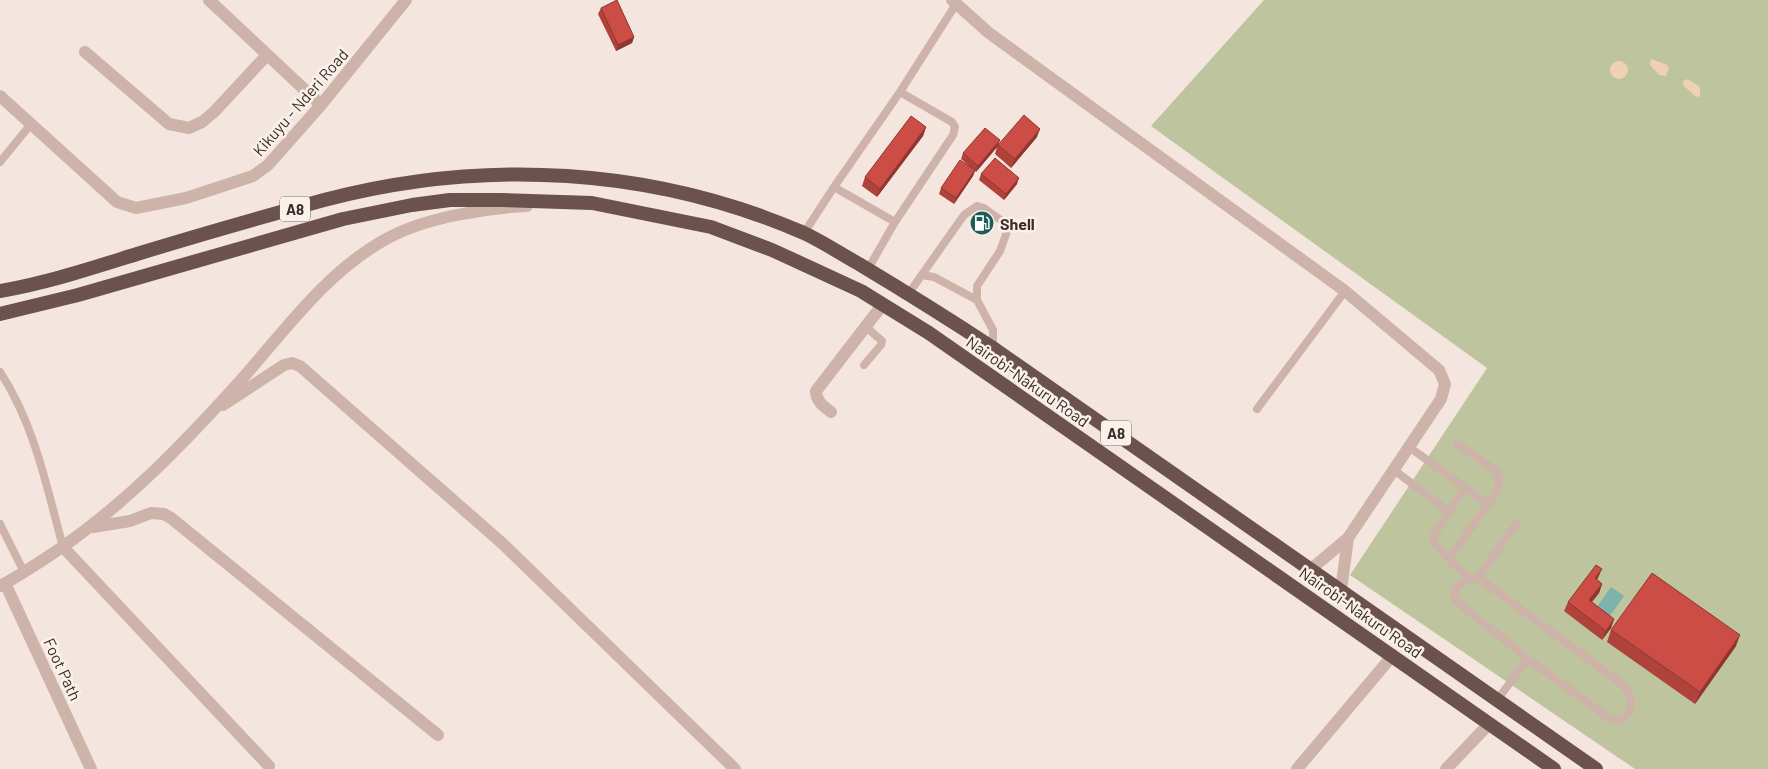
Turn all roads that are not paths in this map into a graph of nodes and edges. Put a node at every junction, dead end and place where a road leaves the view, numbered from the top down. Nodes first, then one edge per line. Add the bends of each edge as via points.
1 (209, 0) edge
2 (406, 0) edge
3 (954, 2) edge
4 (85, 52) dead end
5 (267, 55) junction
6 (900, 92) junction
7 (0, 96) edge
8 (321, 106) junction
9 (31, 124) junction
10 (0, 162) edge
11 (834, 187) junction
12 (592, 203) junction
13 (895, 222) junction
14 (804, 234) junction
15 (868, 269) junction
16 (922, 275) junction
17 (0, 291) edge
18 (1345, 292) junction
19 (909, 293) junction
20 (977, 300) junction
21 (883, 304) junction
22 (0, 314) edge
23 (865, 326) junction
24 (993, 348) junction
25 (864, 365) dead end
26 (0, 372) edge
27 (1257, 410) dead end
28 (211, 412) junction
29 (831, 412) dead end
30 (1457, 444) dead end
31 (1409, 447) junction
32 (1394, 470) junction
33 (1464, 487) junction
34 (1487, 503) junction
35 (1449, 512) junction
36 (0, 524) edge
37 (1516, 524) dead end
38 (90, 528) junction
39 (1348, 538) junction
40 (62, 547) junction
41 (1449, 559) junction
42 (1311, 569) junction
43 (24, 572) junction
44 (1469, 578) junction
45 (1478, 578) junction
46 (3, 584) edge
47 (1341, 590) junction
48 (1393, 655) junction
49 (1528, 659) junction
50 (1497, 700) junction
51 (1489, 724) junction
52 (438, 735) dead end
53 (269, 766) dead end
54 (91, 769) edge
55 (735, 769) edge
56 (1298, 769) edge
57 (1446, 769) edge
58 (1554, 769) edge
59 (1596, 769) edge

1 - 5 street
2 - 8 street, Kikuyu - Nderi Road
3 - 6 lane
3 - 18 street via 988,32
4 - 5 street via 170,124 189,128 214,112
5 - 8 street
6 - 11 lane
6 - 13 lane via 952,122 955,127 953,135
7 - 9 street, Kikuyu - Nderi Road
8 - 9 street, Kikuyu - Nderi Road via 282,152 253,176 186,198 136,208 117,202
9 - 10 lane
11 - 13 lane
11 - 14 lane
12 - 21 highway, Nairobi-Nakuru Road / A8 via 711,227 772,250
12 - 22 highway, A8 via 450,200 370,213 287,233 78,295
12 - 28 street via 517,206 456,216 389,237 350,263 299,312
13 - 15 lane
14 - 15 highway, A8
14 - 17 highway, A8 via 718,202 649,187 597,178 511,172 435,178 326,200 62,277
15 - 19 highway, A8
16 - 19 lane
16 - 20 lane via 934,277
16 - 20 lane via 964,215 977,206 984,208 1008,226 1000,252 977,286
18 - 27 lane
18 - 31 street via 1439,370 1444,379 1440,399
19 - 24 highway, A8
20 - 24 lane via 993,330
21 - 23 street
21 - 48 highway, Nairobi-Nakuru Road / A8
23 - 25 lane via 882,341
23 - 29 street via 816,391 819,403
24 - 42 highway, A8
26 - 40 lane via 16,395
28 - 38 street via 150,478
28 - 55 street via 284,365 300,366 503,544
30 - 34 lane via 1498,475 1499,486
31 - 32 street
31 - 33 lane
32 - 35 lane
32 - 39 street
33 - 34 lane
33 - 35 lane
34 - 41 lane
35 - 41 lane via 1433,537
36 - 43 lane
37 - 45 lane
38 - 40 street
38 - 52 street via 130,521 151,513 171,518
39 - 42 street
39 - 47 street
40 - 43 street
40 - 53 street
41 - 44 lane
42 - 47 highway, A8
43 - 46 street
44 - 45 lane
44 - 49 lane via 1456,588 1455,600
45 - 49 lane via 1622,684 1629,692 1630,712 1620,720 1609,718
46 - 54 street, Foot Path
47 - 50 highway, A8
48 - 51 highway, Nairobi-Nakuru Road / A8
48 - 56 street
49 - 50 lane
50 - 59 highway, A8
51 - 57 street
51 - 58 highway, Nairobi-Nakuru Road / A8

